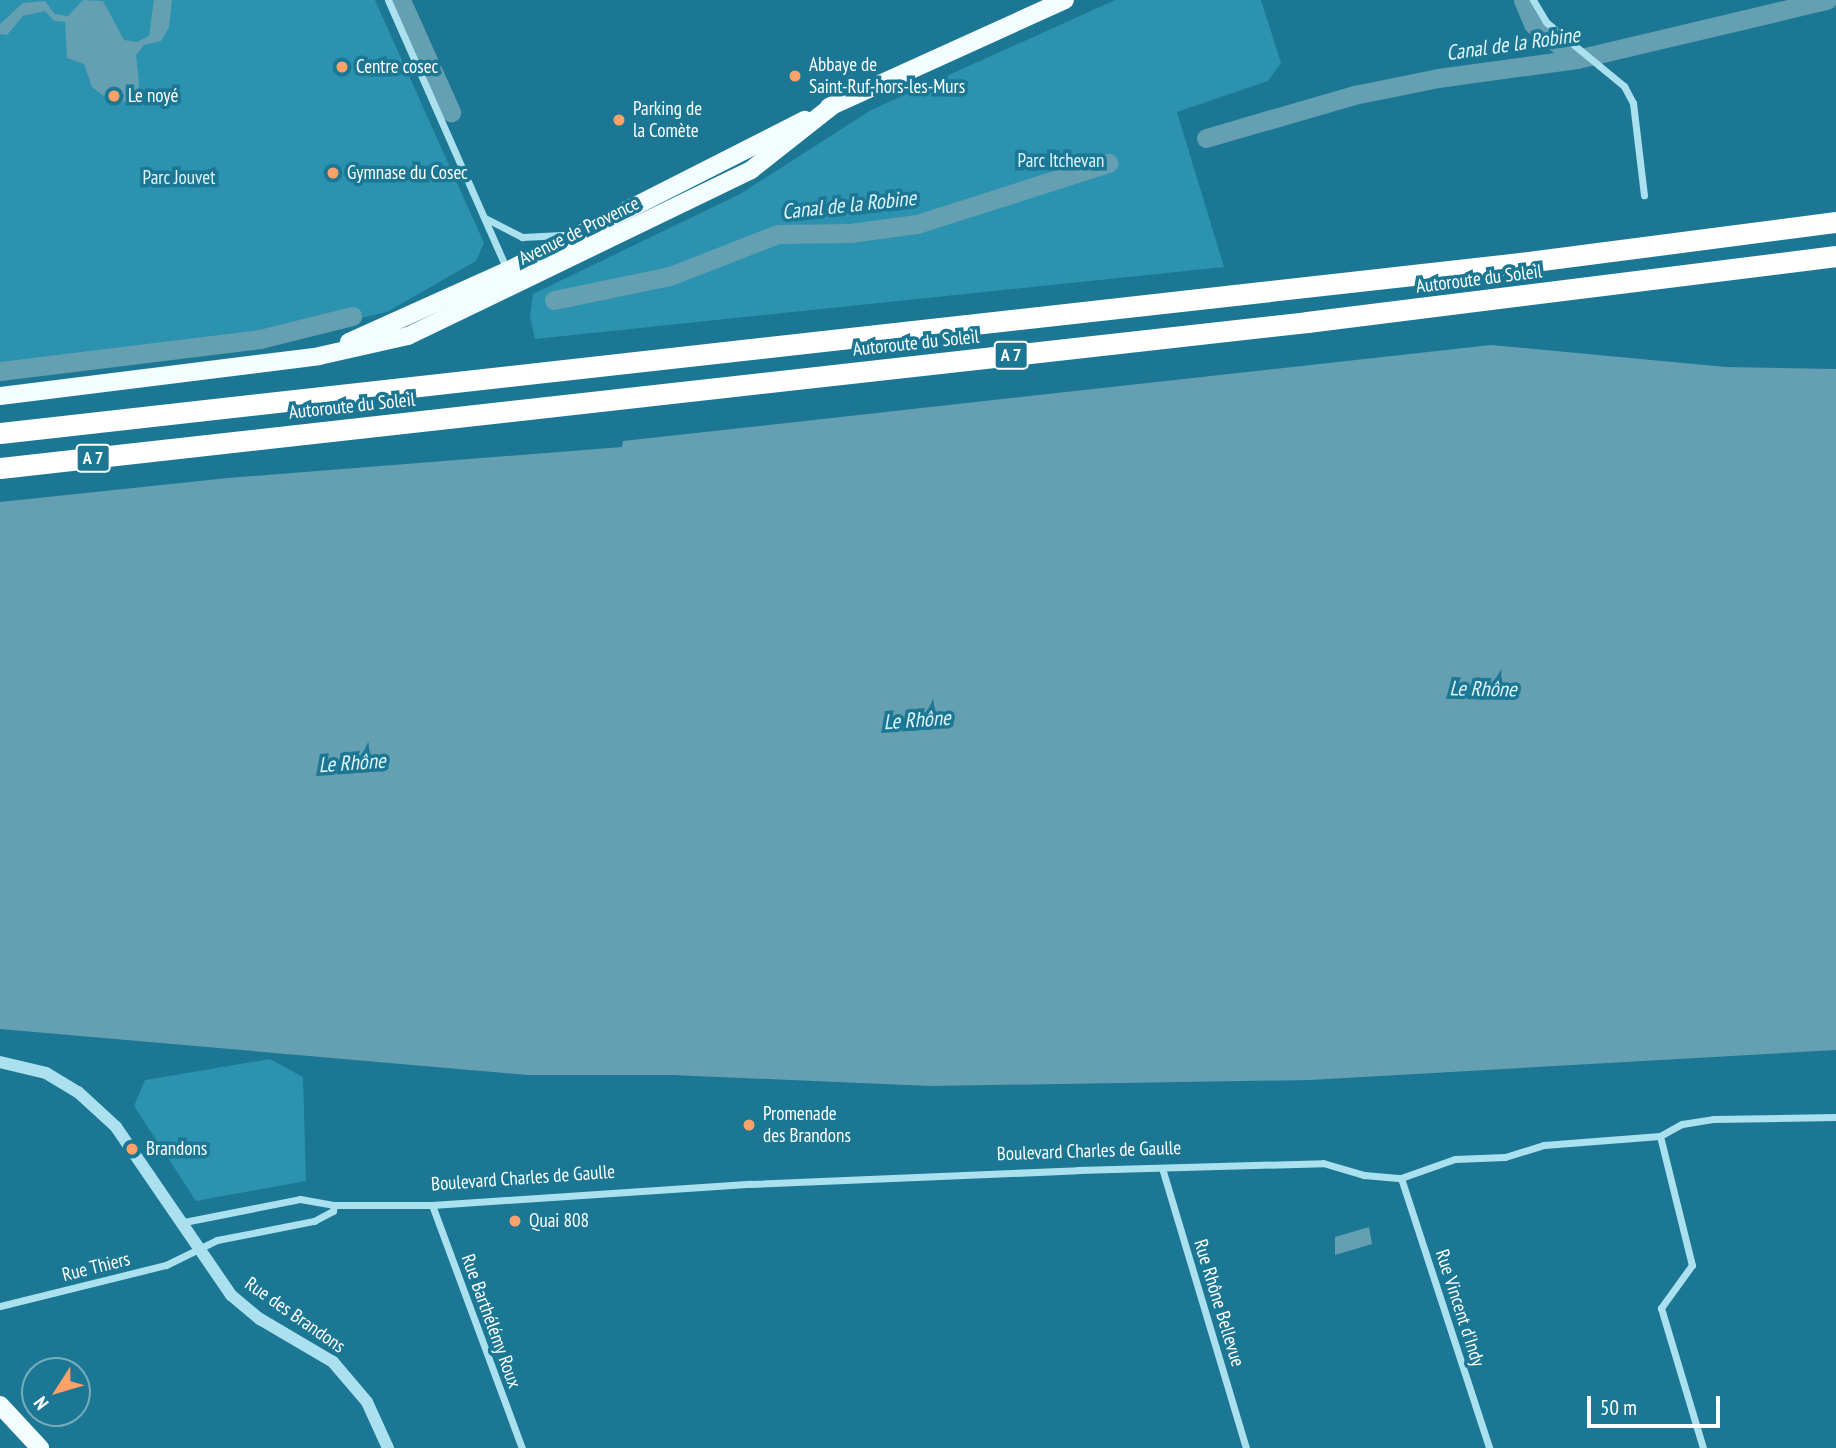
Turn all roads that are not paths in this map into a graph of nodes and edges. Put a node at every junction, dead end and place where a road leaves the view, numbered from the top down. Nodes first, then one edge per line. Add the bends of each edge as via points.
1 (388, 0) edge
2 (1065, 0) edge
3 (1533, 0) edge
4 (837, 102) junction
5 (1644, 195) dead end
6 (485, 218) junction
7 (1836, 222) edge
8 (603, 223) junction
9 (1836, 256) edge
10 (511, 278) junction
11 (0, 396) edge
12 (0, 433) edge
13 (0, 468) edge
14 (0, 1062) edge
15 (1836, 1117) edge
16 (1660, 1136) junction
17 (1162, 1168) junction
18 (1401, 1178) junction
19 (334, 1205) junction
20 (432, 1205) junction
21 (178, 1223) junction
22 (197, 1251) junction
23 (0, 1306) edge
24 (0, 1405) edge
25 (40, 1448) edge
26 (388, 1448) edge
27 (522, 1448) edge
28 (1246, 1448) edge
29 (1489, 1448) edge
30 (1703, 1448) edge

1 - 6 street
2 - 4 main road, Avenue de Provence
3 - 5 street via 1546,22 1624,86 1633,103
4 - 8 main road, Avenue de Provence
4 - 10 main road, Avenue de Provence via 751,170
6 - 8 street, Avenue de Provence via 536,240
6 - 10 street
7 - 12 highway, Autoroute du Soleil / A 7 via 1512,264
8 - 10 main road, Avenue de Provence
9 - 13 highway, Autoroute du Soleil / A 7 via 1307,322
10 - 11 main road, Avenue de Provence via 408,336 319,356
14 - 21 street via 46,1073 78,1092 116,1126
15 - 16 street, Boulevard Charles de Gaulle via 1713,1119 1682,1124
16 - 18 street, Boulevard Charles de Gaulle via 1544,1145 1505,1157 1455,1159
16 - 30 street via 1692,1265 1661,1308
17 - 18 street, Boulevard Charles de Gaulle via 1323,1163 1364,1175
17 - 20 street, Boulevard Charles de Gaulle via 750,1184
17 - 28 street, Rue Rhône Bellevue
18 - 29 street, Rue Vincent d'Indy
19 - 20 street, Boulevard Charles de Gaulle
19 - 21 street, Boulevard Charles de Gaulle via 292,1200
19 - 22 street via 328,1216 314,1221 217,1241
20 - 27 street, Rue Barthélémy Roux
21 - 22 street
22 - 23 street, Rue Thiers via 166,1265
22 - 26 street, Rue des Brandons via 247,1309 333,1362 367,1402
24 - 25 main road

